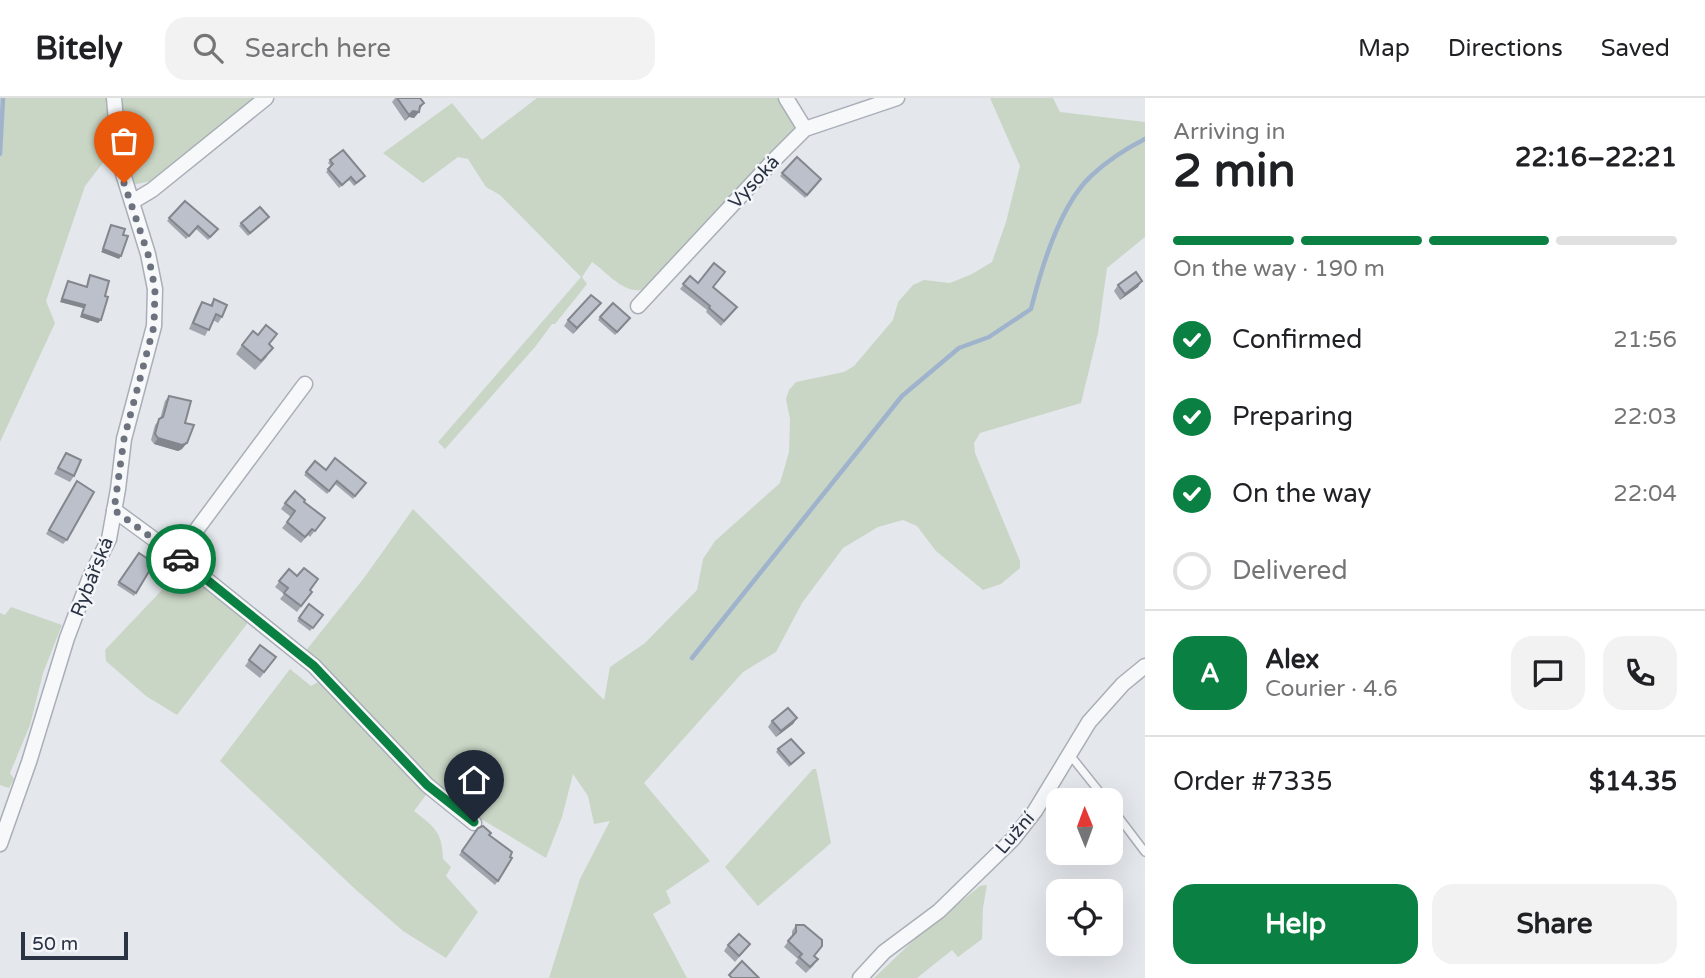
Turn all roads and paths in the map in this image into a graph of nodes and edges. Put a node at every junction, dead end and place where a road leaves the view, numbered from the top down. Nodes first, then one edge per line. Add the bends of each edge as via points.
1 (114, 98) edge
2 (266, 98) edge
3 (786, 98) edge
4 (897, 98) edge
5 (805, 129) junction
6 (132, 202) junction
7 (638, 306) dead end
8 (305, 384) dead end
9 (114, 510) junction
10 (177, 556) junction
11 (1145, 666) edge
12 (1070, 755) junction
13 (1096, 788) edge
14 (474, 822) dead end
15 (1124, 824) edge
16 (0, 844) edge
17 (1145, 852) edge
18 (860, 978) edge

1 - 6 street, Rybářská via 120,164
2 - 6 street
3 - 5 street
4 - 5 street, Vysoká
5 - 7 street, Vysoká
6 - 9 street, Rybářská via 155,289 154,326 124,439
8 - 10 street
9 - 10 street
9 - 16 street, Rybářská via 109,539 67,638
10 - 14 street via 314,666 427,785
11 - 12 street, Lužní via 1089,722
12 - 13 lane
12 - 18 street, Lužní via 1013,839 939,911 884,952
15 - 17 lane

